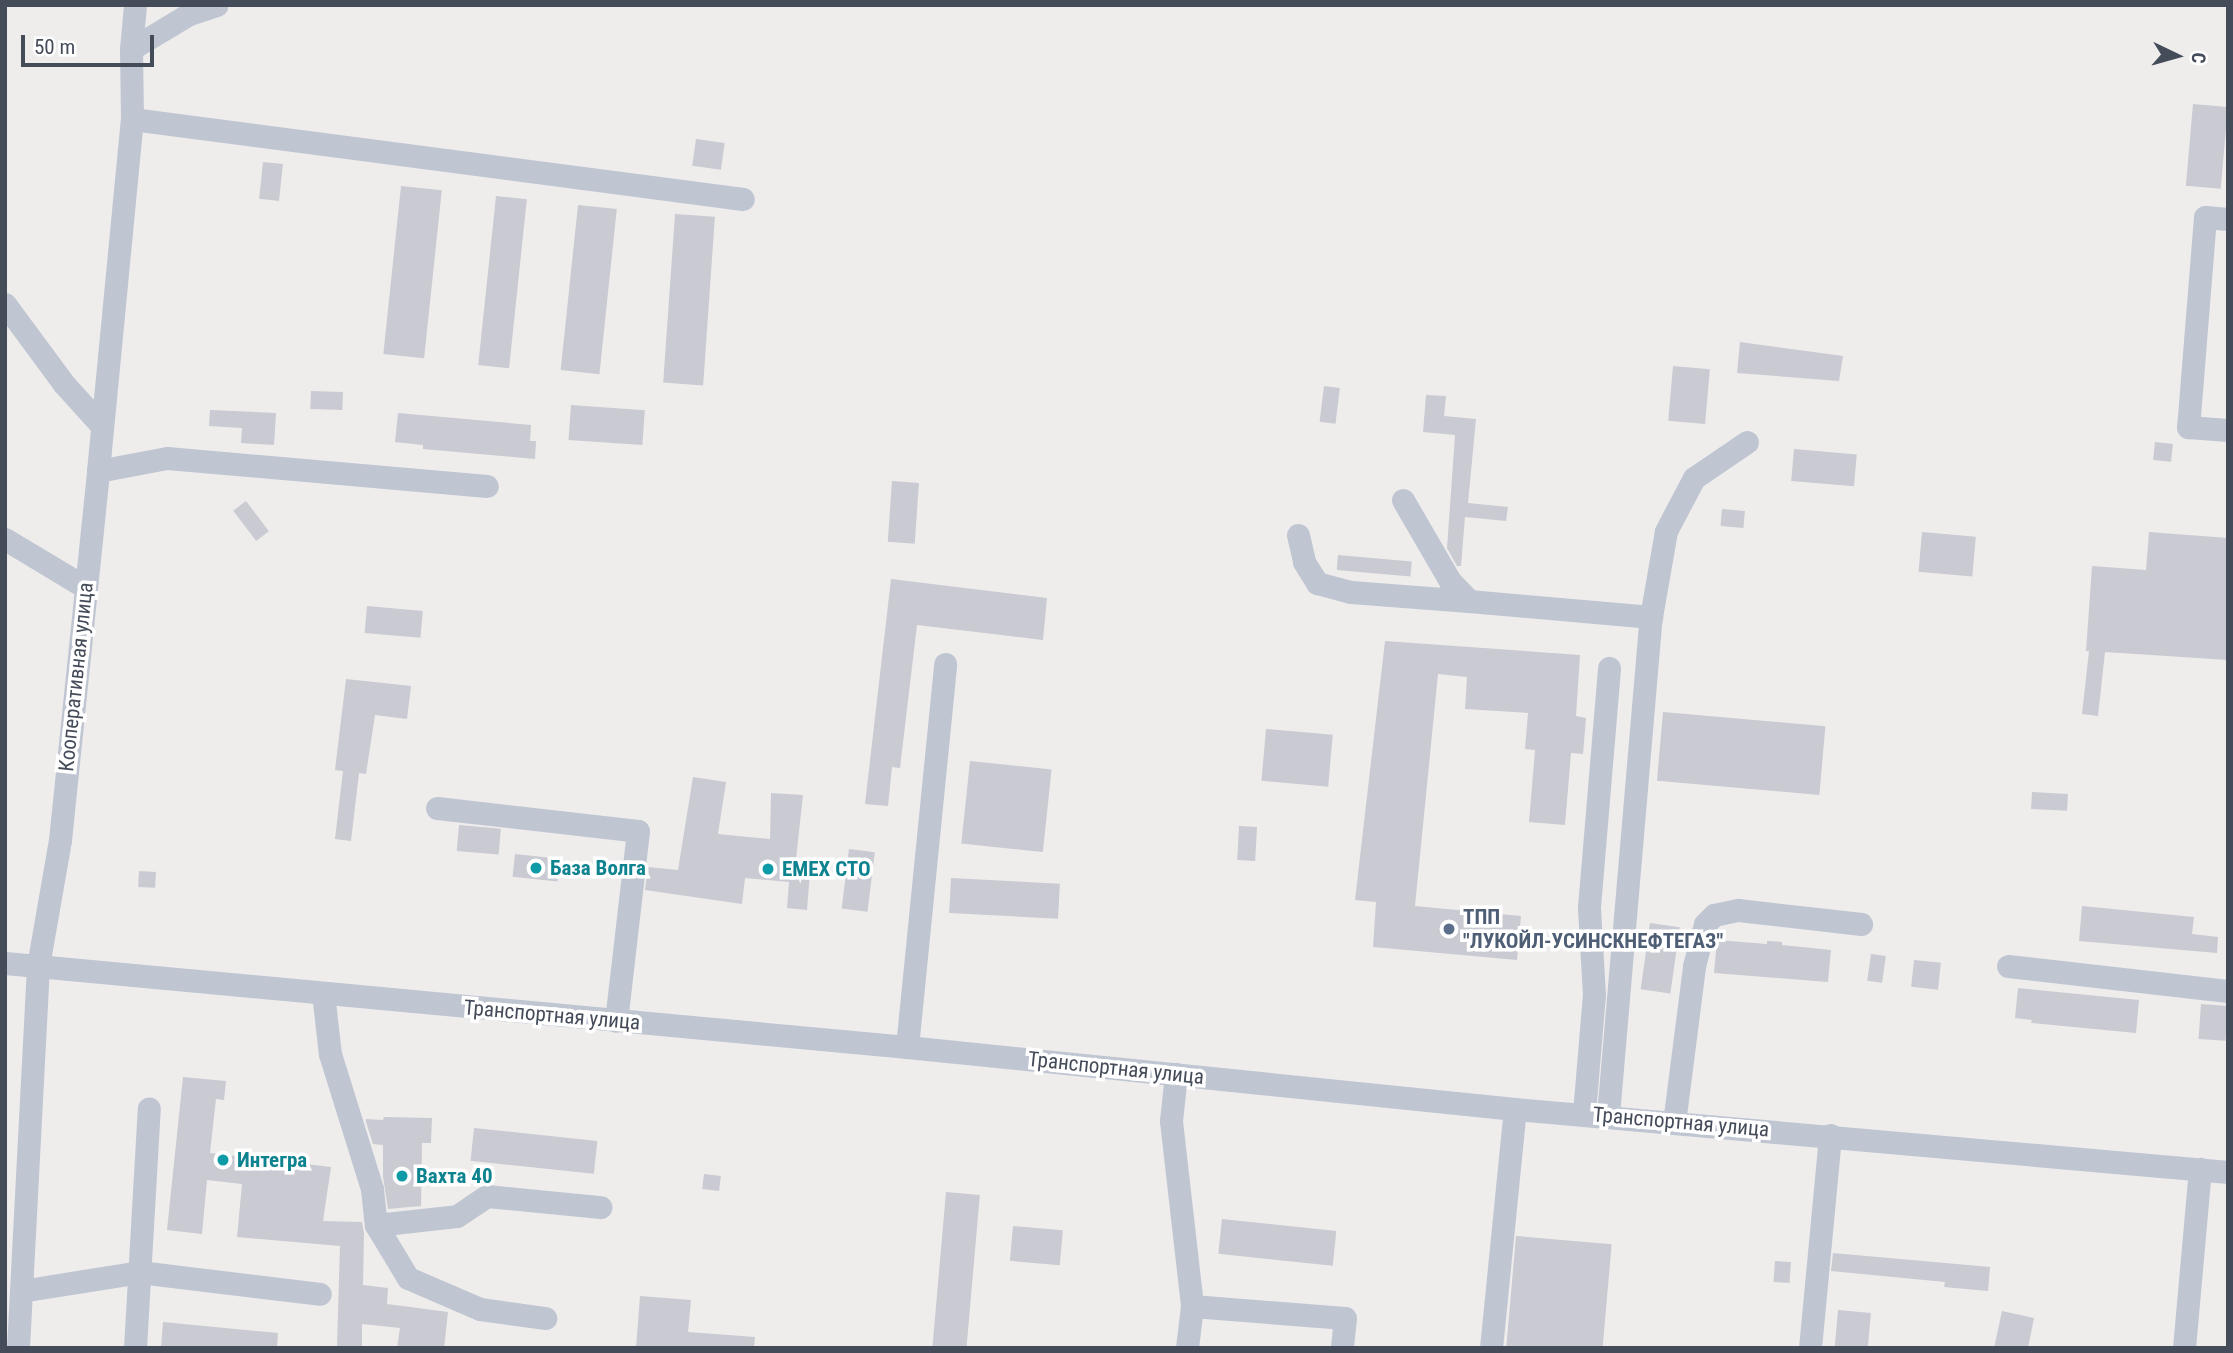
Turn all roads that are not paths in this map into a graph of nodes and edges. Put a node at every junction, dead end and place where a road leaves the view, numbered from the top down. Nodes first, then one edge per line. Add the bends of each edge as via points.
1 (135, 5) edge
2 (217, 5) edge
3 (131, 49) junction
4 (132, 119) junction
5 (743, 199) dead end
6 (2228, 219) edge
7 (5, 304) edge
8 (101, 425) junction
9 (2228, 430) edge
10 (1747, 442) dead end
11 (98, 471) junction
12 (487, 486) dead end
13 (1403, 500) dead end
14 (1298, 535) dead end
15 (5, 539) edge
16 (85, 587) junction
17 (1469, 601) junction
18 (1651, 617) junction
19 (945, 664) dead end
20 (1609, 668) dead end
21 (436, 808) dead end
22 (1861, 924) dead end
23 (5, 963) edge
24 (2008, 966) dead end
25 (38, 967) junction
26 (2228, 991) edge
27 (323, 993) junction
28 (616, 1021) junction
29 (907, 1048) junction
30 (1176, 1074) junction
31 (149, 1108) dead end
32 (1515, 1109) junction
33 (1584, 1113) junction
34 (1608, 1115) junction
35 (1674, 1123) junction
36 (1830, 1135) junction
37 (2200, 1169) junction
38 (2228, 1172) edge
39 (600, 1207) dead end
40 (376, 1224) junction
41 (139, 1272) junction
42 (22, 1292) junction
43 (320, 1294) dead end
44 (1192, 1306) junction
45 (545, 1318) dead end
46 (18, 1348) edge
47 (135, 1348) edge
48 (1187, 1348) edge
49 (1342, 1348) edge
50 (1491, 1348) edge
51 (1810, 1348) edge
52 (2184, 1348) edge

1 - 3 street, Кооперативная улица
2 - 3 street via 189,14
3 - 4 street, Кооперативная улица
4 - 5 street
4 - 8 street, Кооперативная улица
6 - 9 street via 2205,217 2188,427
7 - 8 street via 64,384
8 - 11 street, Кооперативная улица
10 - 18 street via 1694,478 1666,531
11 - 12 street via 167,458
11 - 16 street, Кооперативная улица
13 - 17 street via 1450,581
14 - 17 street via 1304,562 1317,583 1351,592
15 - 16 street
16 - 25 street, Кооперативная улица via 60,840
17 - 18 street
18 - 34 street
19 - 29 street
20 - 33 street via 1588,907 1594,995
21 - 28 street via 638,831
22 - 35 street via 1738,910 1714,915 1705,924 1694,966
23 - 25 street, Транспортная улица
24 - 26 street
25 - 27 street, Транспортная улица
25 - 42 street, Кооперативная улица
27 - 28 street, Транспортная улица
27 - 40 street via 330,1054 372,1189
28 - 29 street, Транспортная улица
29 - 30 street, Транспортная улица
30 - 32 street, Транспортная улица
30 - 44 street via 1171,1121
31 - 41 street
32 - 33 street, Транспортная улица
32 - 50 street
33 - 34 street, Транспортная улица
34 - 35 street, Транспортная улица
35 - 36 street, Транспортная улица
36 - 37 street, Транспортная улица
36 - 51 street
37 - 38 street, Транспортная улица
37 - 52 street
39 - 40 street via 487,1196 457,1216
40 - 45 street via 408,1278 480,1309
41 - 42 street
41 - 43 street
41 - 47 street
42 - 46 street, Кооперативная улица
44 - 48 street
44 - 49 street via 1345,1318

